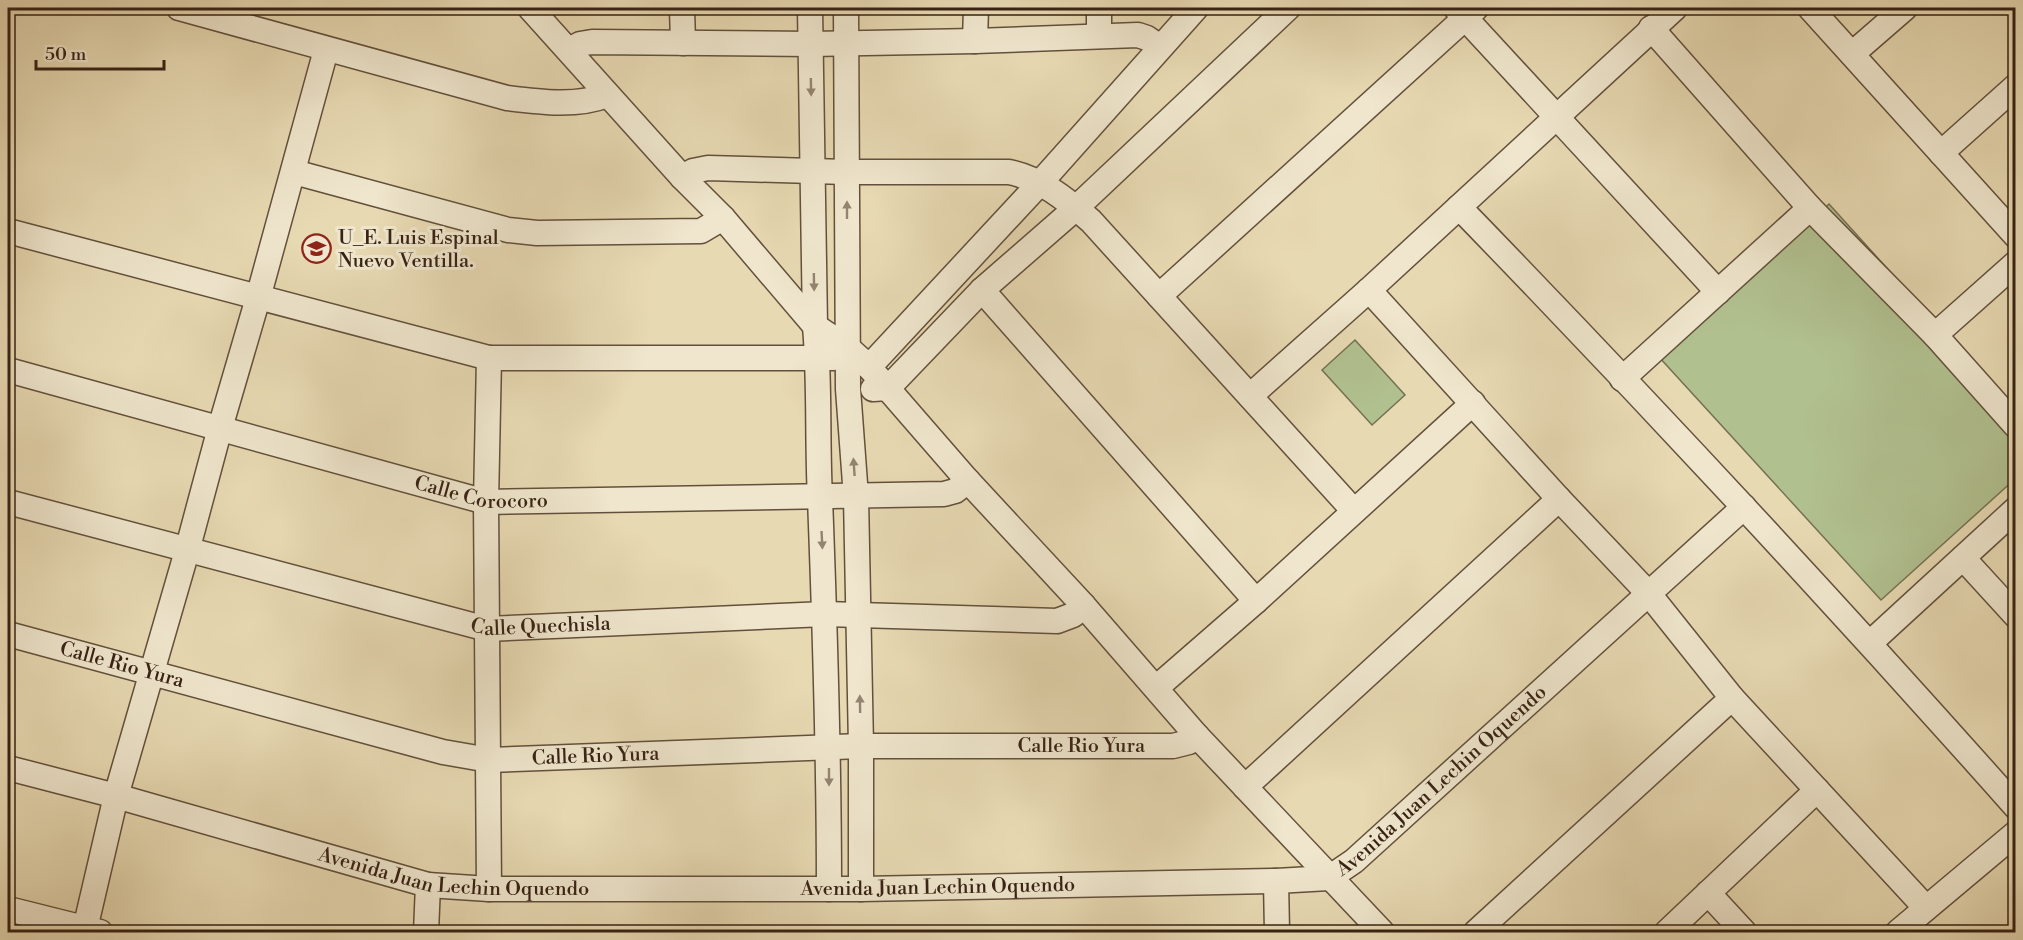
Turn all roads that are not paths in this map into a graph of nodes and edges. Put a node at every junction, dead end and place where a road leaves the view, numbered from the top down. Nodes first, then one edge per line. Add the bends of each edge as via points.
1 (179, 8) edge
2 (530, 8) edge
3 (682, 8) edge
4 (810, 8) edge
5 (846, 8) edge
6 (976, 8) edge
7 (1099, 8) edge
8 (1288, 8) edge
9 (1675, 8) edge
10 (1810, 8) edge
11 (1905, 8) edge
12 (1191, 9) edge
13 (1466, 11) edge
14 (254, 18) edge
15 (553, 19) edge
16 (1651, 28) junction
17 (1099, 36) junction
18 (975, 41) junction
19 (683, 43) junction
20 (847, 43) junction
21 (811, 44) junction
22 (1160, 47) junction
23 (326, 50) junction
24 (569, 50) junction
25 (1852, 54) junction
26 (2016, 86) edge
27 (607, 95) junction
28 (1556, 116) junction
29 (1941, 153) junction
30 (812, 169) junction
31 (294, 172) junction
32 (846, 172) junction
33 (682, 177) junction
34 (1040, 183) junction
35 (1076, 207) junction
36 (1459, 207) junction
37 (1809, 208) junction
38 (723, 218) junction
39 (8, 231) edge
40 (2016, 236) edge
41 (2016, 263) edge
42 (1369, 290) junction
43 (982, 291) junction
44 (1718, 292) junction
45 (1159, 296) junction
46 (258, 298) junction
47 (814, 326) junction
48 (1935, 335) junction
49 (818, 357) junction
50 (489, 358) junction
51 (855, 358) junction
52 (8, 370) edge
53 (1622, 379) junction
54 (888, 388) junction
55 (848, 389) junction
56 (1250, 396) junction
57 (1473, 403) junction
58 (2016, 426) edge
59 (220, 428) junction
60 (968, 481) junction
61 (819, 495) junction
62 (856, 497) junction
63 (1559, 499) junction
64 (8, 502) edge
65 (486, 502) junction
66 (1744, 507) junction
67 (2016, 508) edge
68 (1354, 511) junction
69 (187, 551) junction
70 (1963, 558) junction
71 (1649, 594) junction
72 (1256, 601) junction
73 (1084, 606) junction
74 (825, 614) junction
75 (858, 614) junction
76 (2016, 616) edge
77 (487, 629) junction
78 (8, 634) edge
79 (1870, 643) junction
80 (151, 672) junction
81 (1156, 687) junction
82 (1732, 698) junction
83 (1197, 736) junction
84 (861, 746) junction
85 (829, 748) junction
86 (489, 760) junction
87 (8, 768) edge
88 (1245, 787) junction
89 (1817, 790) junction
90 (116, 796) junction
91 (2016, 807) edge
92 (2016, 833) edge
93 (1329, 878) junction
94 (1276, 881) junction
95 (428, 885) junction
96 (829, 889) junction
97 (861, 889) junction
98 (489, 890) junction
99 (1708, 893) junction
100 (1926, 908) junction
101 (8, 909) edge
102 (93, 931) edge
103 (426, 933) edge
104 (1277, 933) edge
105 (1382, 933) edge
106 (1476, 933) edge
107 (1667, 933) edge
108 (1744, 933) edge
109 (1898, 933) edge

1 - 14 street
2 - 15 street
3 - 19 street
4 - 21 street
5 - 20 street
6 - 18 street
7 - 17 street
8 - 35 street
9 - 16 street
10 - 25 street
11 - 25 street
12 - 22 street
13 - 28 street
13 - 45 street
14 - 23 street
15 - 24 street
16 - 28 street
16 - 37 street
17 - 18 street
17 - 22 street via 1138,35
18 - 20 street
19 - 21 street
19 - 24 street via 592,42
20 - 21 street
20 - 32 street
21 -> 30 street
22 - 34 street
23 - 27 street via 507,99 544,103 595,100
23 - 31 street
24 - 27 street
25 - 29 street
26 - 29 street
27 - 33 street
28 - 36 street
28 - 44 street
29 - 40 street
30 - 32 street
30 - 33 street via 708,168
30 -> 47 street
31 - 38 street via 518,231 701,231
31 - 46 street
32 - 34 street via 1009,172
51 -> 32 street
33 - 38 street
34 - 35 street
34 - 51 street
35 - 43 street
35 - 45 street
36 - 42 street
36 - 53 street
37 - 44 street
37 - 48 street
38 - 47 street
39 - 46 street
41 - 48 street
42 - 56 street
42 - 57 street
43 - 54 street
43 - 72 street
44 - 53 street
45 - 56 street
46 - 50 street
46 - 59 street
47 - 49 street
47 - 51 street
48 - 58 street
49 - 50 street
49 - 51 street
49 - 61 street
50 - 65 street
51 - 54 street
51 - 55 street
52 - 59 street, Calle Corocoro
53 - 66 street
54 - 55 street
54 - 60 street
62 -> 55 street
56 - 68 street
57 - 63 street
57 - 68 street
59 - 65 street, Calle Corocoro
59 - 69 street
60 - 62 street, Calle Corocoro via 945,494
60 - 73 street
61 - 62 street, Calle Corocoro
61 - 65 street, Calle Corocoro
61 -> 74 street
62 - 75 street
63 - 71 street
63 - 88 street
64 - 69 street, Calle Quechisla
65 - 77 street
66 - 71 street, Avenida Juan Lechin Oquendo
66 - 79 street
67 - 70 street
68 - 72 street
69 - 77 street, Calle Quechisla
69 - 80 street
70 - 76 street
70 - 79 street
71 - 82 street
71 - 93 street, Avenida Juan Lechin Oquendo via 1354,861
72 - 81 street
73 - 75 street, Calle Quechisla via 1057,621
73 - 81 street
74 - 75 street, Calle Quechisla
74 - 77 street, Calle Quechisla
74 - 85 street
84 -> 75 street
77 - 86 street
78 - 80 street, Calle Rio Yura
79 - 91 street
80 - 86 street, Calle Rio Yura via 443,752
80 - 90 street
81 - 83 street
82 - 89 street
82 - 106 street
83 - 84 street, Calle Rio Yura via 1173,746
83 - 88 street
84 - 85 street, Calle Rio Yura
84 - 97 street
85 - 86 street, Calle Rio Yura
85 -> 96 street
86 - 98 street
87 - 90 street, Avenida Juan Lechin Oquendo
88 - 93 street
89 - 99 street
89 - 100 street
90 - 95 street, Avenida Juan Lechin Oquendo
90 - 102 street
92 - 100 street
93 - 94 street, Avenida Juan Lechin Oquendo
93 - 105 street
94 - 97 street, Avenida Juan Lechin Oquendo
94 - 104 street
95 - 98 street, Avenida Juan Lechin Oquendo
95 - 103 street
96 - 97 street, Avenida Juan Lechin Oquendo
96 - 98 street, Avenida Juan Lechin Oquendo
99 - 107 street
99 - 108 street
100 - 109 street
101 - 102 street

